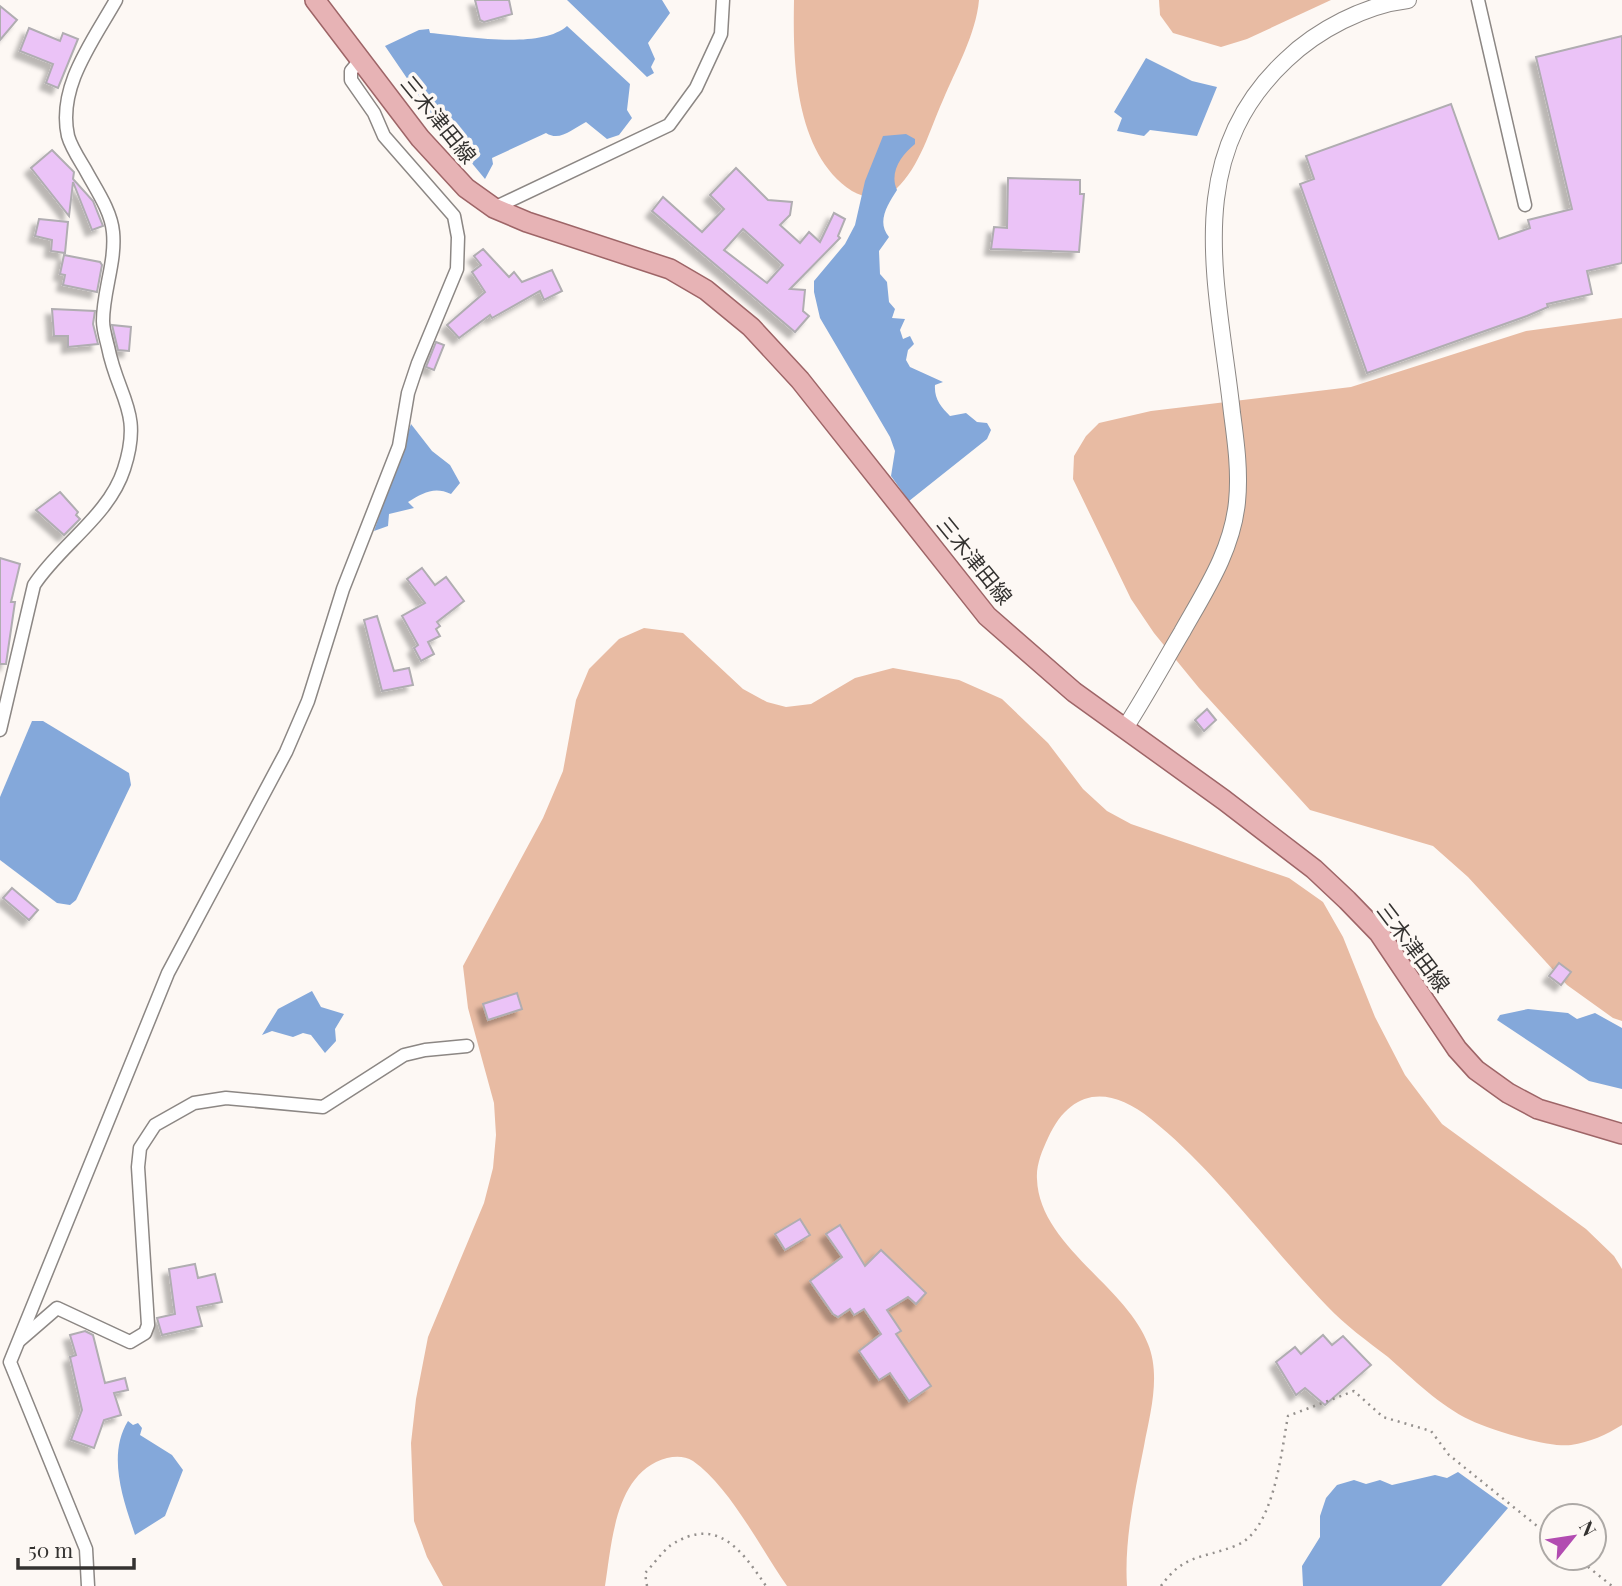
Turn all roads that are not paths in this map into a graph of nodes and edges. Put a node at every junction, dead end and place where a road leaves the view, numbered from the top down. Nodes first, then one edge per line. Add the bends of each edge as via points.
1 (116, 0) edge
2 (314, 0) edge
3 (723, 0) edge
4 (1408, 0) edge
5 (1478, 0) edge
6 (361, 59) junction
7 (1525, 205) dead end
8 (494, 208) junction
9 (1125, 728) junction
10 (0, 730) edge
11 (467, 1046) dead end
12 (1622, 1134) edge
13 (15, 1345) junction
14 (5, 1362) edge
15 (88, 1586) edge

1 - 10 street via 82,59 68,92 65,115 69,139 113,230 103,322 110,357 130,408 132,441 124,471 108,502 47,565 34,585
2 - 6 main road, 三木津田線
3 - 8 street via 721,34 696,88 669,125
4 - 9 street via 1337,23 1298,48 1265,79 1238,122 1217,175 1212,223 1239,468 1233,528 1220,565
5 - 7 street
6 - 8 main road, 三木津田線 via 441,164
6 - 13 street via 351,71 351,80 384,136 454,216 457,269 418,363 399,446 343,589 308,701 286,752 168,973
8 - 9 main road, 三木津田線 via 670,269 706,290 751,327 800,380 988,616 1074,692
9 - 12 main road, 三木津田線 via 1314,869 1347,900 1378,933 1476,1070 1538,1109
11 - 13 street via 404,1055 323,1107 226,1098 194,1103 155,1125 140,1148 138,1167 145,1334 130,1342 57,1308
13 - 14 street
14 - 15 street via 86,1549

